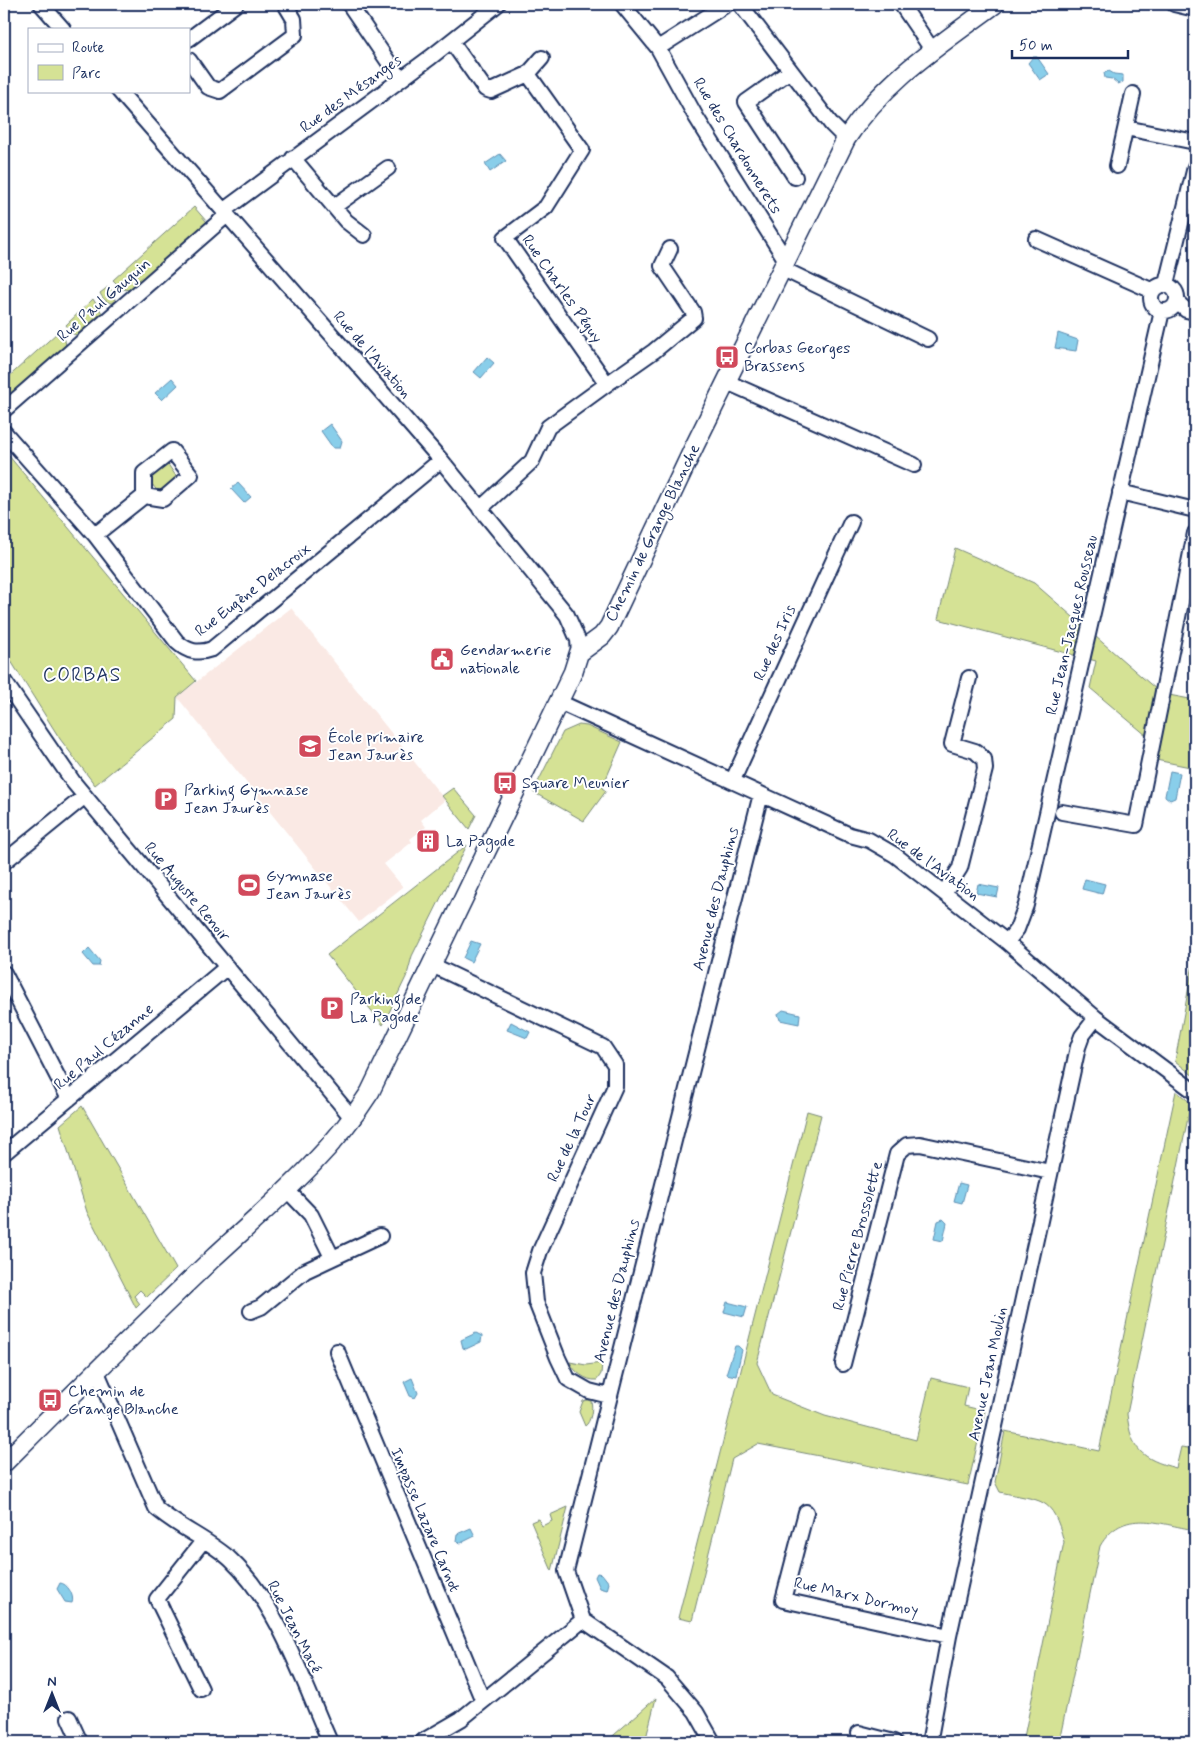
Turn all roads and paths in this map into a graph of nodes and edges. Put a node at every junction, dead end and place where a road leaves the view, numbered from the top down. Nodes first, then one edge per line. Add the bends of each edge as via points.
1 (41, 4) edge
2 (236, 4) edge
3 (284, 4) edge
4 (349, 4) edge
5 (498, 4) edge
6 (622, 4) edge
7 (727, 4) edge
8 (740, 4) edge
9 (901, 4) edge
10 (995, 4) edge
11 (1174, 4) edge
12 (1195, 9) edge
13 (62, 28) edge
14 (190, 38) edge
15 (456, 48) dead end
16 (658, 48) junction
17 (933, 51) junction
18 (542, 58) dead end
19 (190, 61) edge
20 (790, 71) junction
21 (528, 74) junction
22 (400, 79) junction
23 (124, 93) edge
24 (1133, 94) dead end
25 (1126, 128) junction
26 (846, 139) junction
27 (1195, 142) edge
28 (293, 158) junction
29 (1117, 166) dead end
30 (388, 168) dead end
31 (1195, 168) edge
32 (796, 177) dead end
33 (335, 206) junction
34 (225, 213) junction
35 (364, 235) dead end
36 (1036, 239) dead end
37 (670, 249) dead end
38 (785, 265) junction
39 (1166, 284) junction
40 (1153, 291) junction
41 (1177, 302) junction
42 (1162, 311) junction
43 (1195, 312) edge
44 (928, 339) dead end
45 (727, 382) junction
46 (607, 384) junction
47 (4, 410) edge
48 (4, 432) edge
49 (441, 460) junction
50 (914, 464) dead end
51 (1120, 492) junction
52 (144, 496) dead end
53 (480, 509) junction
54 (1195, 510) edge
55 (851, 522) dead end
56 (1195, 533) edge
57 (95, 535) junction
58 (579, 653) junction
59 (969, 678) dead end
60 (4, 681) edge
61 (558, 702) junction
62 (733, 780) junction
63 (761, 794) junction
64 (84, 796) junction
65 (1062, 812) dead end
66 (4, 862) edge
67 (944, 893) junction
68 (1007, 942) junction
69 (432, 964) junction
70 (227, 967) junction
71 (4, 973) edge
72 (1096, 1018) junction
73 (1195, 1092) edge
74 (69, 1099) junction
75 (353, 1119) junction
76 (4, 1153) edge
77 (1050, 1172) junction
78 (286, 1189) junction
79 (380, 1236) dead end
80 (332, 1257) junction
81 (251, 1311) dead end
82 (337, 1351) dead end
83 (843, 1364) dead end
84 (97, 1372) junction
85 (609, 1396) junction
86 (4, 1463) edge
87 (806, 1512) dead end
88 (203, 1541) junction
89 (583, 1620) junction
90 (949, 1636) junction
91 (201, 1689) dead end
92 (483, 1701) junction
93 (69, 1718) dead end
94 (859, 1733) dead end
95 (423, 1741) dead end
96 (80, 1742) edge
97 (330, 1742) edge
98 (713, 1742) edge
99 (894, 1742) edge
100 (933, 1742) edge

1 - 13 street
2 - 14 street
3 - 19 street via 294,19 295,35 220,91 208,87
4 - 22 street
5 - 22 street, Rue des Mésanges
6 - 16 street, Rue des Chardonnerets
7 - 16 street
8 - 20 street
9 - 17 street
10 - 17 street, Chemin de Grange Blanche
11 - 12 street
15 - 21 street via 485,89 491,91
16 - 38 street, Rue des Chardonnerets
17 - 26 street, Chemin de Grange Blanche via 892,82
18 - 21 street
20 - 26 street
20 - 32 street via 746,102
21 - 46 street, Rue Charles Péguy via 582,150 546,206 505,238
22 - 28 street, Rue des Mésanges
23 - 34 street, Rue de l'Aviation
24 - 25 street
25 - 27 street
25 - 29 street
26 - 38 street, Chemin de Grange Blanche
28 - 33 street
28 - 34 street, Rue des Mésanges
30 - 33 street
31 - 39 street
33 - 35 street via 346,222
34 - 47 street, Rue Paul Gauguin
34 - 49 street, Rue de l'Aviation
36 - 40 street
37 - 46 street via 662,266 694,318
38 - 44 street
38 - 45 street, Chemin de Grange Blanche
39 - 40 street
39 - 41 street via 1176,290
40 - 42 street via 1152,303
41 - 42 street via 1170,310
41 - 43 street via 1186,310
42 - 51 street, Rue Jean-Jacques Rousseau
45 - 50 street
45 - 58 street, Chemin de Grange Blanche via 609,627
46 - 53 street via 548,427 532,461
48 - 57 street, Rue Eugène Delacroix
49 - 53 street, Rue de l'Aviation
49 - 57 street, Rue Eugène Delacroix via 204,652 185,649 177,642
51 - 54 street
51 - 68 street, Rue Jean-Jacques Rousseau via 1026,905 1017,929
52 - 57 street
53 - 58 street, Rue de l'Aviation via 567,614 578,640
55 - 62 street, Rue des Iris
56 - 65 street via 1136,825
58 - 61 street
59 - 67 street via 952,744 975,751 984,759 985,769 960,868
60 - 64 street, Rue Auguste Renoir
61 - 62 street, Rue de l'Aviation
61 - 69 street
62 - 63 street, Rue de l'Aviation
63 - 67 street, Rue de l'Aviation via 850,835 869,840 895,855
63 - 85 street, Avenue des Dauphins
64 - 66 street
64 - 70 street, Rue Auguste Renoir
67 - 68 street, Rue de l'Aviation
68 - 72 street, Rue de l'Aviation
69 - 75 street via 370,1092
69 - 85 street, Rue de la Tour via 603,1047 615,1065 614,1086 533,1273 536,1302 568,1379 589,1391
70 - 74 street, Rue Paul Cézanne
70 - 75 street, Rue Auguste Renoir
71 - 74 street
72 - 73 street, Rue de l'Aviation
72 - 77 street, Avenue Jean Moulin via 1078,1047
74 - 76 street, Rue Paul Cézanne
75 - 78 street
77 - 83 street, Rue Pierre Brossolette via 920,1144 907,1145 897,1154
77 - 90 street, Avenue Jean Moulin
78 - 80 street via 311,1215
78 - 84 street
79 - 80 street
80 - 81 street via 305,1271
82 - 92 street, Impasse Lazare Carnot
84 - 86 street
84 - 88 street, Rue Jean Macé via 156,1508
85 - 89 street, Avenue des Dauphins via 566,1571
87 - 90 street, Rue Marx Dormoy via 783,1600
88 - 91 street via 157,1598
88 - 97 street, Rue Jean Macé via 230,1558 252,1582 271,1611
89 - 92 street
89 - 98 street via 667,1678 696,1712
90 - 100 street, Avenue Jean Moulin via 930,1738
92 - 95 street via 461,1719
93 - 96 street
94 - 99 street

